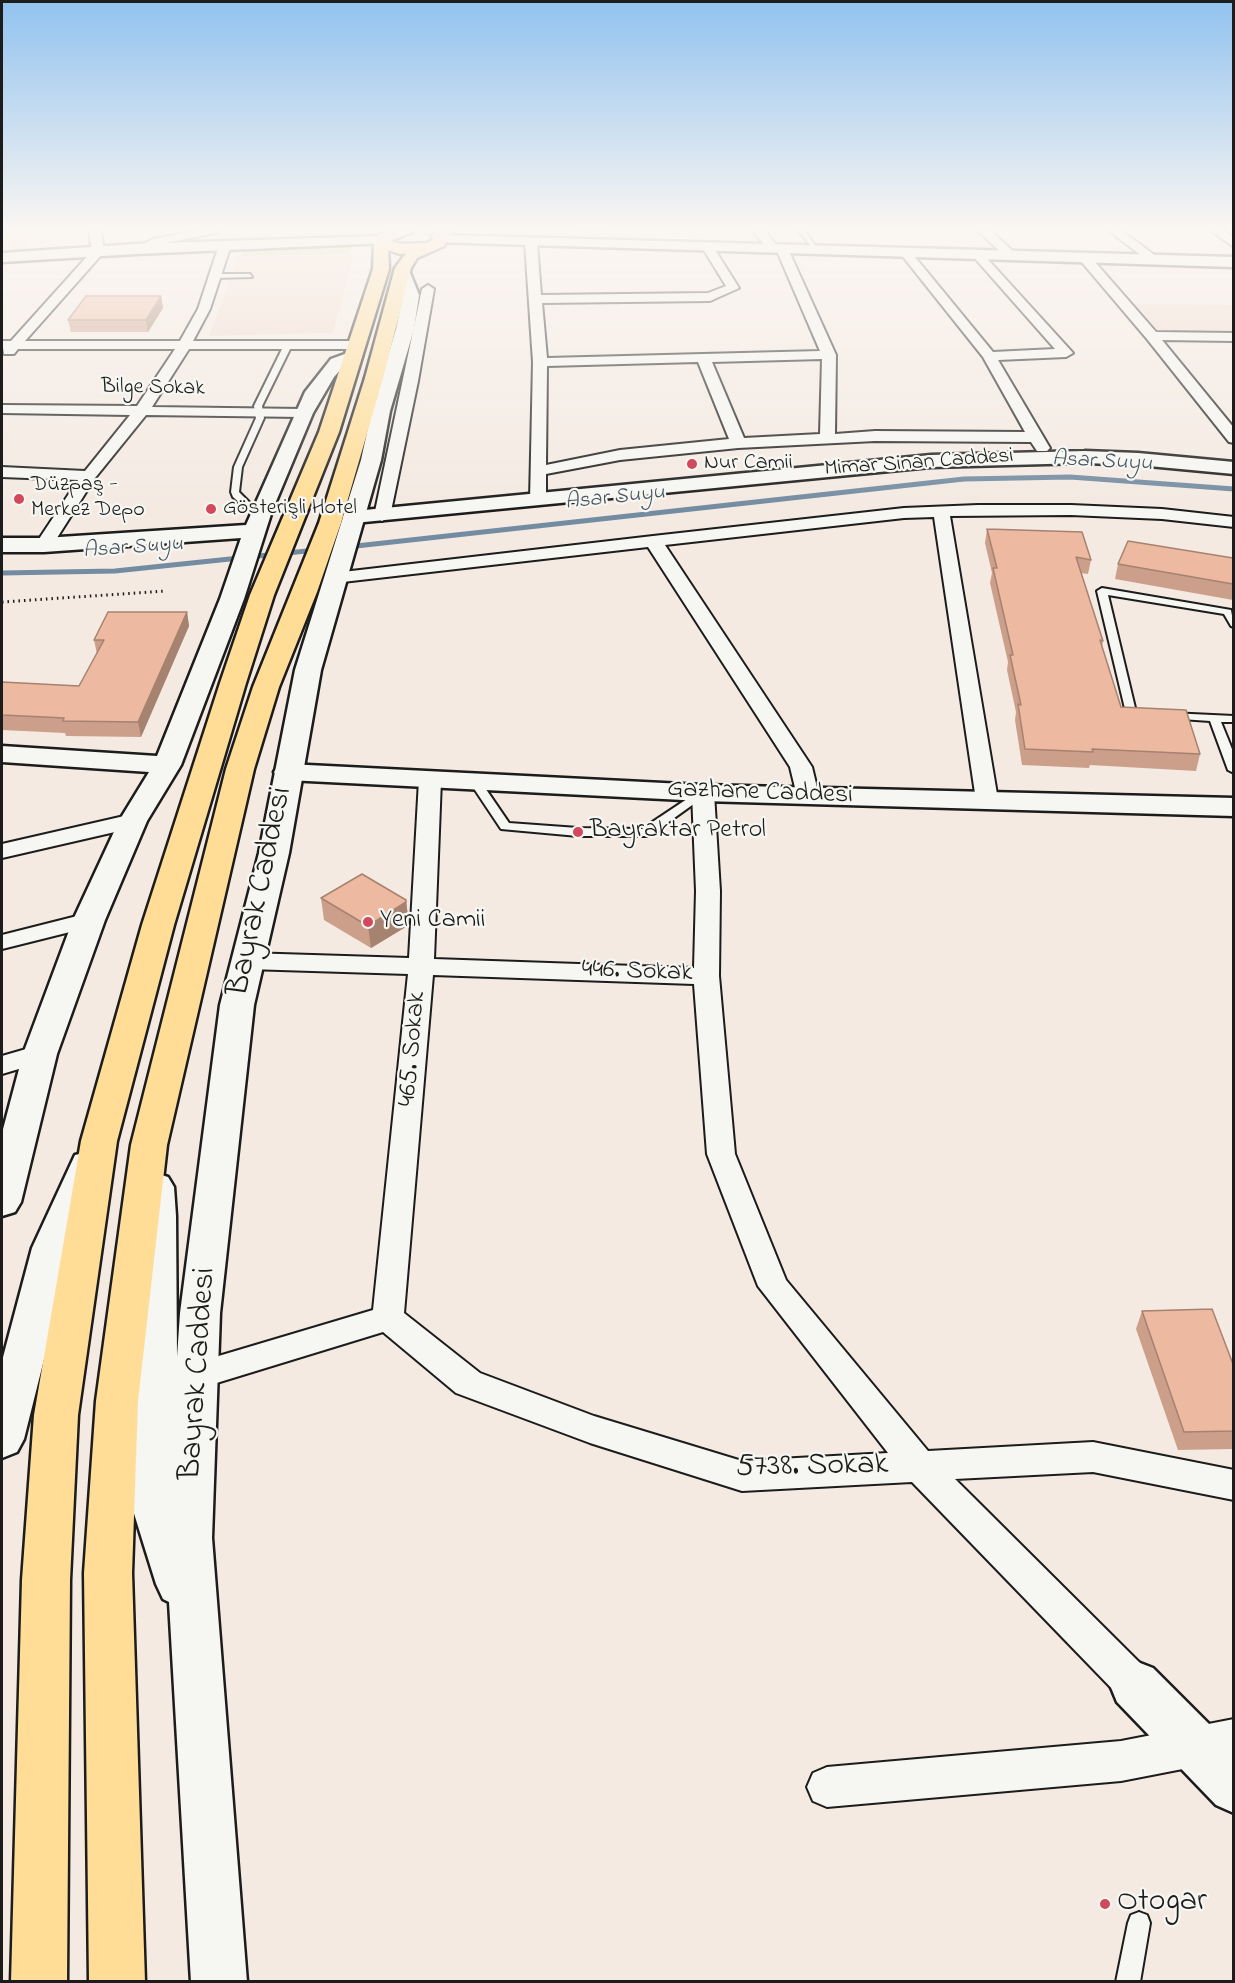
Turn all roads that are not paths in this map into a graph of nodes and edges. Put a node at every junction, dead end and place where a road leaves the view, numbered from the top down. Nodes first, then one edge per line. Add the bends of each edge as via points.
1 (36, 323) edge
2 (197, 323) edge
3 (364, 323) edge
4 (388, 323) edge
5 (406, 323) edge
6 (422, 323) edge
7 (537, 323) edge
8 (813, 323) edge
9 (962, 323) edge
10 (1039, 323) edge
11 (1140, 323) edge
12 (1152, 336) junction
13 (1233, 337) edge
14 (17, 344) junction
15 (185, 344) junction
16 (2, 345) edge
17 (288, 345) junction
18 (355, 350) junction
19 (829, 354) junction
20 (989, 356) junction
21 (2, 357) edge
22 (703, 358) junction
23 (540, 362) junction
24 (374, 378) junction
25 (2, 409) edge
26 (143, 409) junction
27 (382, 412) junction
28 (258, 413) junction
29 (303, 413) junction
30 (404, 414) junction
31 (1035, 437) junction
32 (827, 438) junction
33 (1233, 439) edge
34 (738, 443) junction
35 (1047, 456) junction
36 (1233, 468) edge
37 (538, 471) junction
38 (2, 472) edge
39 (89, 476) junction
40 (538, 500) junction
41 (941, 511) junction
42 (382, 516) junction
43 (345, 521) junction
44 (1233, 522) edge
45 (255, 528) junction
46 (653, 541) junction
47 (2, 545) edge
48 (44, 545) junction
49 (335, 574) junction
50 (247, 597) junction
51 (1233, 624) edge
52 (1214, 718) junction
53 (1233, 719) edge
54 (2, 754) edge
55 (167, 765) junction
56 (1233, 770) edge
57 (288, 772) junction
58 (430, 780) junction
59 (475, 781) junction
60 (703, 793) junction
61 (808, 796) junction
62 (987, 800) junction
63 (1233, 807) edge
64 (133, 821) junction
65 (2, 851) edge
66 (89, 920) junction
67 (2, 942) edge
68 (248, 961) junction
69 (422, 966) junction
70 (706, 976) junction
71 (40, 1054) junction
72 (2, 1065) edge
73 (151, 1137) junction
74 (99, 1141) junction
75 (2, 1192) edge
76 (388, 1318) junction
77 (197, 1376) junction
78 (2, 1439) edge
79 (919, 1466) junction
80 (1233, 1485) edge
81 (196, 1634) junction
82 (1135, 1684) joint
83 (1215, 1743) edge
84 (827, 1787) dead end
85 (1233, 1787) edge
86 (1139, 1923) dead end
87 (39, 1982) edge
88 (117, 1982) edge
89 (219, 1982) edge
90 (1128, 1982) edge

1 - 14 street
2 - 15 street
3 - 18 main road
4 - 24 main road
5 - 27 main road, Bayrak Caddesi
6 - 30 street
7 - 23 street
8 - 19 street
9 - 20 street
10 - 20 street via 1066,353
11 - 12 street
12 - 13 street
12 - 33 street
14 - 15 street
14 - 16 street
14 - 21 street
15 - 17 street
15 - 26 street
17 - 18 street
17 - 28 lane
18 - 29 main road via 336,363
18 - 50 main road via 329,432 290,526
19 - 22 street
19 - 32 street
20 - 31 street
22 - 23 street
22 - 34 street
23 - 37 street
24 - 27 main road
24 - 43 main road
25 - 26 street, Bilge Sokak
26 - 28 street, Bilge Sokak
26 - 39 street
27 - 30 street
27 - 43 main road, Bayrak Caddesi via 371,460
28 - 29 street, Bilge Sokak
28 - 45 lane via 260,418 238,467 235,492
29 - 45 main road
30 - 42 street
31 - 32 street
31 - 35 street
32 - 34 street
34 - 37 street via 620,455
35 - 36 main road, Mimar Sinan Caddesi
35 - 40 main road, Mimar Sinan Caddesi via 866,466
37 - 40 street
38 - 39 street
39 - 48 street
40 - 42 main road, Mimar Sinan Caddesi
41 - 44 street via 1071,510
41 - 46 street via 864,516
41 - 62 street
42 - 43 main road, Mimar Sinan Caddesi
43 - 49 main road, Bayrak Caddesi
43 - 73 main road via 305,592 266,687 240,769
45 - 48 main road
45 - 50 main road
46 - 49 street
46 - 61 street via 801,767
47 - 48 main road
49 - 57 main road, Bayrak Caddesi via 308,670
50 - 55 main road
50 - 74 main road
51 - 52 lane via 1228,612 1102,591 1131,715
52 - 53 lane
52 - 56 lane
54 - 55 main road
55 - 64 main road
57 - 58 main road, Gazhane Caddesi
57 - 68 main road, Bayrak Caddesi via 274,853
58 - 59 main road, Gazhane Caddesi
58 - 69 street, 465. Sokak
59 - 60 main road, Gazhane Caddesi
59 - 60 lane via 505,826 578,832 645,833
60 - 61 main road, Gazhane Caddesi
60 - 70 street, 446. Sokak via 708,891
61 - 62 main road, Gazhane Caddesi
62 - 63 main road, Gazhane Caddesi
64 - 65 street
64 - 66 main road
66 - 67 street
66 - 71 main road
68 - 69 street, 446. Sokak
68 - 77 main road, Bayrak Caddesi via 236,1017 200,1313
69 - 70 street, 446. Sokak
69 - 76 street, 465. Sokak
70 - 79 street via 721,1154 773,1286
71 - 72 street
71 - 75 main road
73 - 81 main road via 157,1216 155,1507
73 - 88 main road via 117,1401 108,1573
74 - 78 main road via 52,1248
74 - 87 main road via 56,1415 46,1580
76 - 77 street
76 - 79 street, 5738. Sokak via 468,1383 590,1429 742,1476
77 - 81 main road, Bayrak Caddesi via 189,1538
79 - 80 street, 5738. Sokak via 1093,1457
79 - 82 street
81 - 89 main road, Bayrak Caddesi
82 - 83 main road
83 - 84 street via 1121,1761
83 - 85 main road
86 - 90 lane

